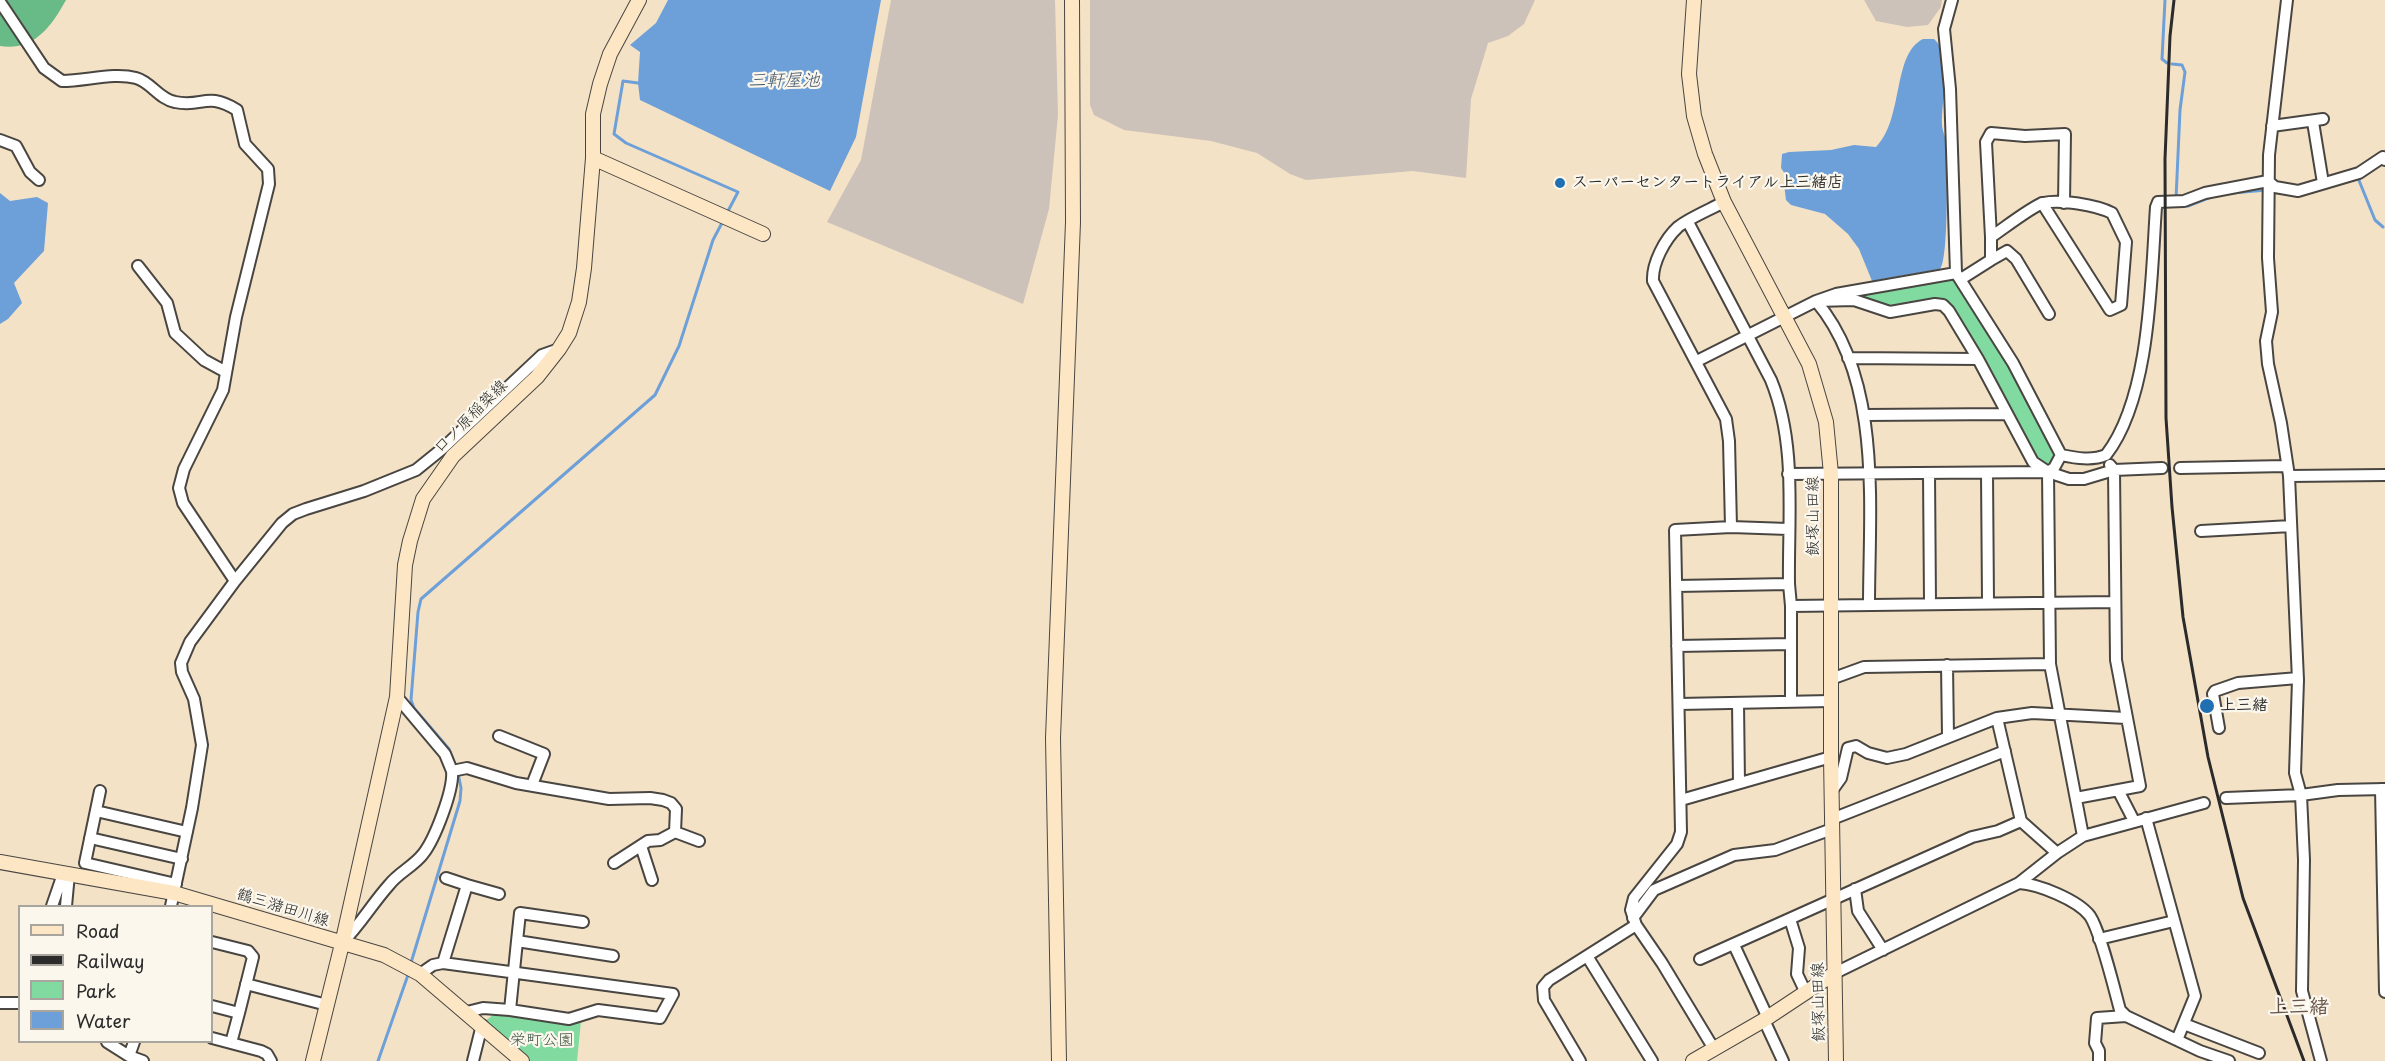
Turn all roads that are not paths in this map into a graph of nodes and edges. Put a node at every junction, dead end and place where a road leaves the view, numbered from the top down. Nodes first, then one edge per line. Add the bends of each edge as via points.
1 (639, 0) edge
2 (1072, 0) edge
3 (1694, 0) edge
4 (1952, 0) edge
5 (2288, 0) edge
6 (0, 2) edge
7 (2272, 126) junction
8 (0, 140) edge
9 (593, 158) junction
10 (2385, 160) edge
11 (39, 180) dead end
12 (2323, 183) junction
13 (2268, 187) junction
14 (1724, 202) junction
15 (2042, 203) junction
16 (2064, 203) junction
17 (1688, 222) junction
18 (763, 234) dead end
19 (1991, 237) junction
20 (1991, 260) junction
21 (138, 266) dead end
22 (1958, 276) junction
23 (1816, 301) junction
24 (2049, 314) dead end
25 (1785, 316) junction
26 (1748, 336) junction
27 (559, 350) junction
28 (1848, 358) junction
29 (1978, 359) junction
30 (1697, 361) junction
31 (226, 372) junction
32 (2006, 414) junction
33 (1864, 415) junction
34 (2061, 455) junction
35 (2104, 456) junction
36 (2162, 468) dead end
37 (2180, 468) dead end
38 (2114, 470) junction
39 (2288, 471) junction
40 (2048, 472) junction
41 (1929, 473) junction
42 (1987, 473) junction
43 (1788, 474) junction
44 (1831, 474) junction
45 (1869, 474) junction
46 (2385, 475) edge
47 (2291, 526) junction
48 (1731, 527) junction
49 (1788, 529) junction
50 (2201, 531) dead end
51 (235, 581) junction
52 (1789, 584) junction
53 (1676, 586) junction
54 (1988, 602) junction
55 (2050, 602) junction
56 (2115, 602) junction
57 (1930, 603) junction
58 (1869, 605) junction
59 (1791, 606) junction
60 (1830, 606) junction
61 (1791, 644) junction
62 (1677, 646) junction
63 (2050, 664) junction
64 (1947, 665) junction
65 (2298, 678) junction
66 (1831, 679) junction
67 (397, 697) junction
68 (1831, 701) junction
69 (1791, 702) junction
70 (1737, 703) junction
71 (1679, 704) junction
72 (2061, 714) junction
73 (1997, 718) junction
74 (2126, 718) junction
75 (2219, 728) dead end
76 (499, 736) dead end
77 (1948, 736) junction
78 (2005, 751) junction
79 (1831, 757) junction
80 (452, 771) junction
81 (1739, 783) junction
82 (532, 785) junction
83 (2383, 789) edge
84 (2118, 790) junction
85 (100, 791) dead end
86 (1831, 792) junction
87 (2301, 795) junction
88 (2076, 798) junction
89 (2226, 798) dead end
90 (1681, 800) junction
91 (2204, 803) dead end
92 (96, 811) junction
93 (2146, 818) junction
94 (2021, 821) junction
95 (2134, 821) junction
96 (1832, 824) junction
97 (187, 832) junction
98 (675, 832) junction
99 (2084, 836) junction
100 (90, 838) junction
101 (699, 841) dead end
102 (641, 846) junction
103 (2057, 853) junction
104 (182, 859) junction
105 (0, 862) edge
106 (614, 862) dead end
107 (66, 874) junction
108 (446, 878) dead end
109 (651, 880) dead end
110 (2019, 883) junction
111 (467, 885) junction
112 (1855, 889) junction
113 (174, 894) edge
114 (499, 894) dead end
115 (1833, 898) junction
116 (52, 905) edge
117 (66, 905) edge
118 (211, 905) edge
119 (213, 906) edge
120 (1790, 919) junction
121 (1635, 921) junction
122 (2174, 921) junction
123 (583, 922) dead end
124 (2099, 939) junction
125 (517, 941) junction
126 (213, 942) edge
127 (342, 944) junction
128 (1734, 945) junction
129 (1883, 950) junction
130 (613, 956) dead end
131 (1587, 956) junction
132 (1700, 959) dead end
133 (443, 963) junction
134 (513, 972) junction
135 (1835, 973) junction
136 (420, 974) junction
137 (246, 984) junction
138 (2385, 992) edge
139 (1806, 993) junction
140 (0, 1003) edge
141 (18, 1003) edge
142 (327, 1005) junction
143 (213, 1006) edge
144 (510, 1010) junction
145 (467, 1012) junction
146 (239, 1013) junction
147 (2126, 1016) junction
148 (1766, 1019) junction
149 (2184, 1024) junction
150 (482, 1025) junction
151 (213, 1038) edge
152 (2177, 1040) junction
153 (109, 1043) edge
154 (133, 1043) edge
155 (231, 1043) junction
156 (1714, 1048) junction
157 (2259, 1053) dead end
158 (124, 1056) edge
159 (143, 1061) edge
160 (272, 1061) edge
161 (313, 1061) edge
162 (473, 1061) edge
163 (522, 1061) edge
164 (1059, 1061) edge
165 (1580, 1061) edge
166 (1652, 1061) edge
167 (1694, 1061) edge
168 (1783, 1061) edge
169 (1836, 1061) edge
170 (2099, 1061) edge
171 (2229, 1061) edge
172 (2321, 1061) edge

1 - 9 main road, 口ノ原稲築線 via 610,54 600,84 593,114
2 - 164 main road via 1073,222 1053,738
3 - 14 main road, 飯塚山田線 via 1689,74 1694,116
4 - 22 street via 1944,28
5 - 7 street
6 - 31 street via 44,68 62,81 126,76 145,81 172,102 211,99 237,110 245,144 270,176
7 - 12 street via 2318,121
7 - 13 street
8 - 11 street via 16,146
9 - 18 main road
9 - 27 main road, 口ノ原稲築線 via 579,302
10 - 12 street via 2383,157 2359,173
12 - 13 street via 2298,191
13 - 35 street via 2158,202 2142,358 2126,417
13 - 39 street via 2272,312 2266,341
14 - 17 street
14 - 25 main road, 飯塚山田線
15 - 16 street
15 - 16 street via 2110,310 2121,305 2126,242 2112,213 2100,207
15 - 19 street
16 - 19 street via 2065,134 1991,134 1986,142
17 - 26 street
17 - 30 street via 1679,227 1655,260 1653,281
19 - 20 street
20 - 22 street
20 - 24 street via 2007,250
21 - 31 street via 167,303 176,333 204,360
22 - 23 street via 1836,294
22 - 34 street via 2013,363
23 - 25 street
23 - 28 street
23 - 29 street via 1854,300 1890,312 1943,305
25 - 26 street
25 - 44 main road, 飯塚山田線 via 1820,396
26 - 30 street
26 - 43 street via 1780,403
27 - 51 street via 542,355 416,470 293,514
27 - 67 main road, 口ノ原稲築線 via 537,377 453,456 423,499 405,565
28 - 29 street
28 - 33 street
29 - 32 street
30 - 48 street via 1726,419
31 - 51 street via 223,390 183,469 179,488 183,503
32 - 33 street
32 - 40 street via 2033,462
33 - 45 street
34 - 35 street via 2083,459
34 - 40 street
35 - 38 street
36 - 38 street
37 - 39 street
38 - 40 street via 2084,479
38 - 56 street
39 - 46 street
39 - 47 street
40 - 42 street
40 - 55 street
41 - 42 street
41 - 45 street
41 - 57 street
42 - 54 street
43 - 44 street
43 - 49 street
44 - 45 street
44 - 60 main road, 飯塚山田線
45 - 58 street
47 - 50 street
47 - 65 street
48 - 49 street
48 - 53 street via 1675,530
49 - 52 street
51 - 97 street via 190,642 182,663 196,706 202,745
52 - 53 street
52 - 59 street
53 - 62 street
54 - 55 street
54 - 57 street
55 - 56 street
55 - 63 street
56 - 74 street via 2116,660
57 - 58 street
58 - 60 street
59 - 60 street
59 - 61 street
60 - 66 main road, 飯塚山田線
61 - 62 street
61 - 69 street
62 - 71 street
63 - 64 street
63 - 72 street
64 - 66 street via 1864,667
64 - 77 street
65 - 75 street via 2238,683 2215,691
65 - 87 street via 2295,773
66 - 68 main road, 飯塚山田線
67 - 80 street via 445,754
67 - 127 main road, 口ノ原稲築線
68 - 69 street
68 - 79 main road, 飯塚山田線
69 - 70 street
70 - 71 street
70 - 81 street
71 - 90 street
72 - 73 street
72 - 74 street
72 - 88 street
73 - 77 street
73 - 78 street
74 - 84 street via 2140,786
76 - 82 street via 544,754
77 - 86 street via 1887,758 1856,746 1848,748 1841,778
78 - 94 street
78 - 96 street
79 - 81 street
79 - 86 main road, 飯塚山田線
80 - 82 street via 467,768
80 - 127 street via 437,826 423,854 390,884
81 - 90 street
82 - 98 street via 609,799 663,800 676,809
83 - 87 street
83 - 138 street
84 - 88 street
84 - 95 street
85 - 92 street
86 - 96 main road, 飯塚山田線
87 - 89 street
87 - 172 street via 2302,991
88 - 99 street
90 - 121 street via 1677,844 1635,897 1631,910
91 - 93 street
92 - 97 street
92 - 100 street
93 - 95 street
93 - 122 street
94 - 103 street
94 - 112 street via 1972,837
95 - 99 street
96 - 115 main road, 飯塚山田線
96 - 121 street via 1774,850 1734,855 1654,890
97 - 104 street
98 - 101 street
98 - 102 street
99 - 103 street
100 - 104 street
100 - 113 street via 85,863
102 - 106 street
102 - 109 street
103 - 110 street
104 - 113 street
105 - 107 main road, 鶴三潴田川線
107 - 113 main road, 鶴三潴田川線
107 - 116 street
107 - 117 street
108 - 111 street
110 - 124 street via 2073,903 2090,916
110 - 129 street
111 - 114 street
111 - 133 street
112 - 115 street
112 - 129 street via 1858,911
113 - 118 main road, 鶴三潴田川線
115 - 120 street
115 - 135 main road, 飯塚山田線
119 - 127 main road, 鶴三潴田川線
120 - 128 street
120 - 139 street via 1799,948 1797,974
121 - 131 street
121 - 156 street
122 - 124 street
122 - 149 street via 2195,996
123 - 125 street via 520,913
124 - 147 street via 2120,1010
125 - 130 street
125 - 134 street
126 - 137 street via 252,953
127 - 136 main road, 鶴三潴田川線 via 384,955
127 - 142 main road, 口ノ原稲築線
128 - 132 street
128 - 148 street
129 - 135 street
131 - 165 street via 1543,987 1544,1000
131 - 166 street
133 - 134 street
133 - 136 street
134 - 144 street
134 - 144 street via 673,994 660,1018 597,1010 569,1019
135 - 139 main road
135 - 169 main road, 飯塚山田線
136 - 145 main road, 鶴三潴田川線
137 - 142 street
137 - 146 street
139 - 148 main road
140 - 141 street
142 - 161 main road, 口ノ原稲築線
143 - 146 street
144 - 145 street via 483,1008
145 - 150 main road, 鶴三潴田川線
146 - 155 street
147 - 152 street
147 - 170 street via 2097,1018 2095,1043
148 - 156 main road
148 - 168 street
149 - 152 street
149 - 157 street
150 - 162 street
150 - 163 main road, 鶴三潴田川線
151 - 155 street
152 - 171 street
153 - 158 street
154 - 158 street
155 - 160 street via 267,1054
156 - 167 main road
158 - 159 street

